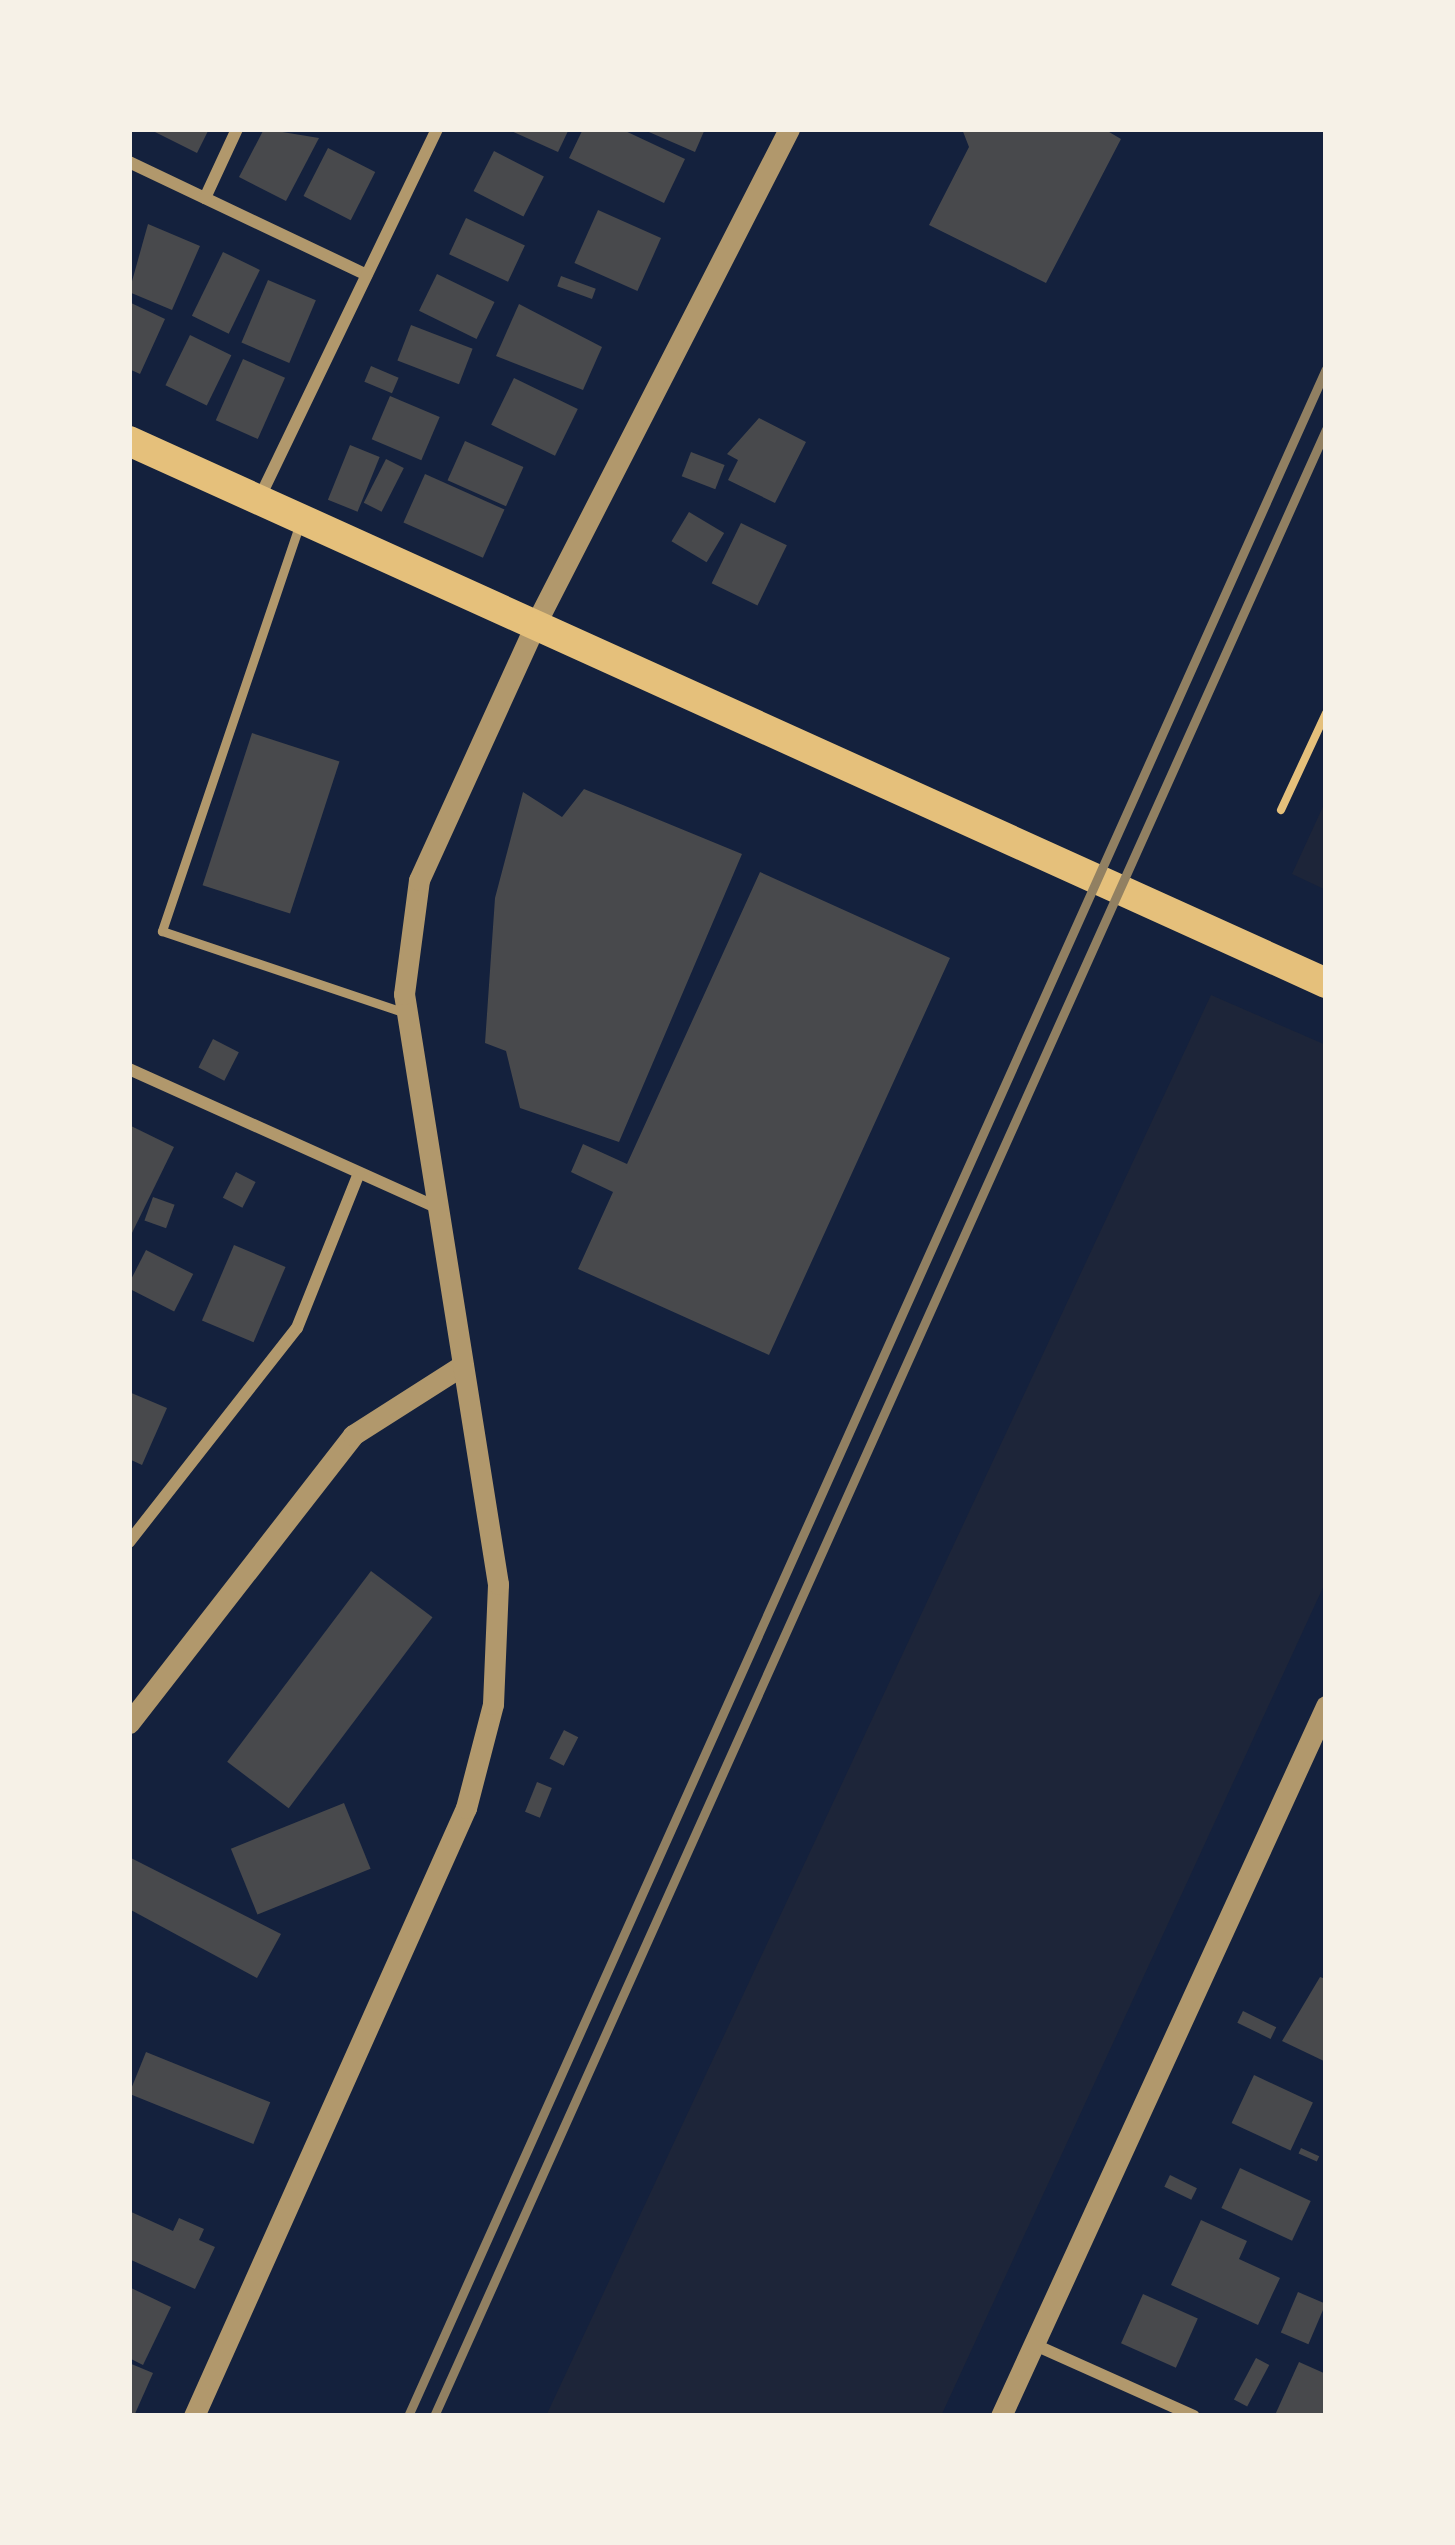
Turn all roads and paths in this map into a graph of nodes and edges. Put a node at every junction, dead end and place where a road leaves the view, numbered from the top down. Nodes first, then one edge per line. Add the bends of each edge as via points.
1 (237, 129) edge
2 (437, 129) edge
3 (789, 129) edge
4 (129, 162) edge
5 (205, 198) junction
6 (367, 275) junction
7 (129, 441) edge
8 (259, 499) junction
9 (302, 518) junction
10 (536, 622) junction
11 (1326, 713) edge
12 (1281, 810) dead end
13 (1326, 983) edge
14 (407, 1014) junction
15 (129, 1069) edge
16 (358, 1173) junction
17 (437, 1208) junction
18 (464, 1365) junction
19 (129, 1542) edge
20 (1326, 1706) edge
21 (129, 1723) edge
22 (1318, 1744) edge
23 (1034, 2344) junction
24 (194, 2416) edge
25 (1001, 2416) edge
26 (1194, 2416) edge

1 - 5 street
2 - 6 street
3 - 10 street
4 - 5 street
5 - 6 street
6 - 8 street
7 - 8 main road
8 - 9 main road
9 - 10 main road
9 - 14 lane via 162,932
10 - 13 main road
10 - 14 street via 419,880
11 - 12 path
14 - 17 street
15 - 16 street
16 - 17 street
16 - 19 street via 297,1328
17 - 18 street
18 - 21 street via 353,1436
18 - 24 street via 498,1584 482,1756
20 - 22 street
22 - 23 street
23 - 25 street
23 - 26 street

